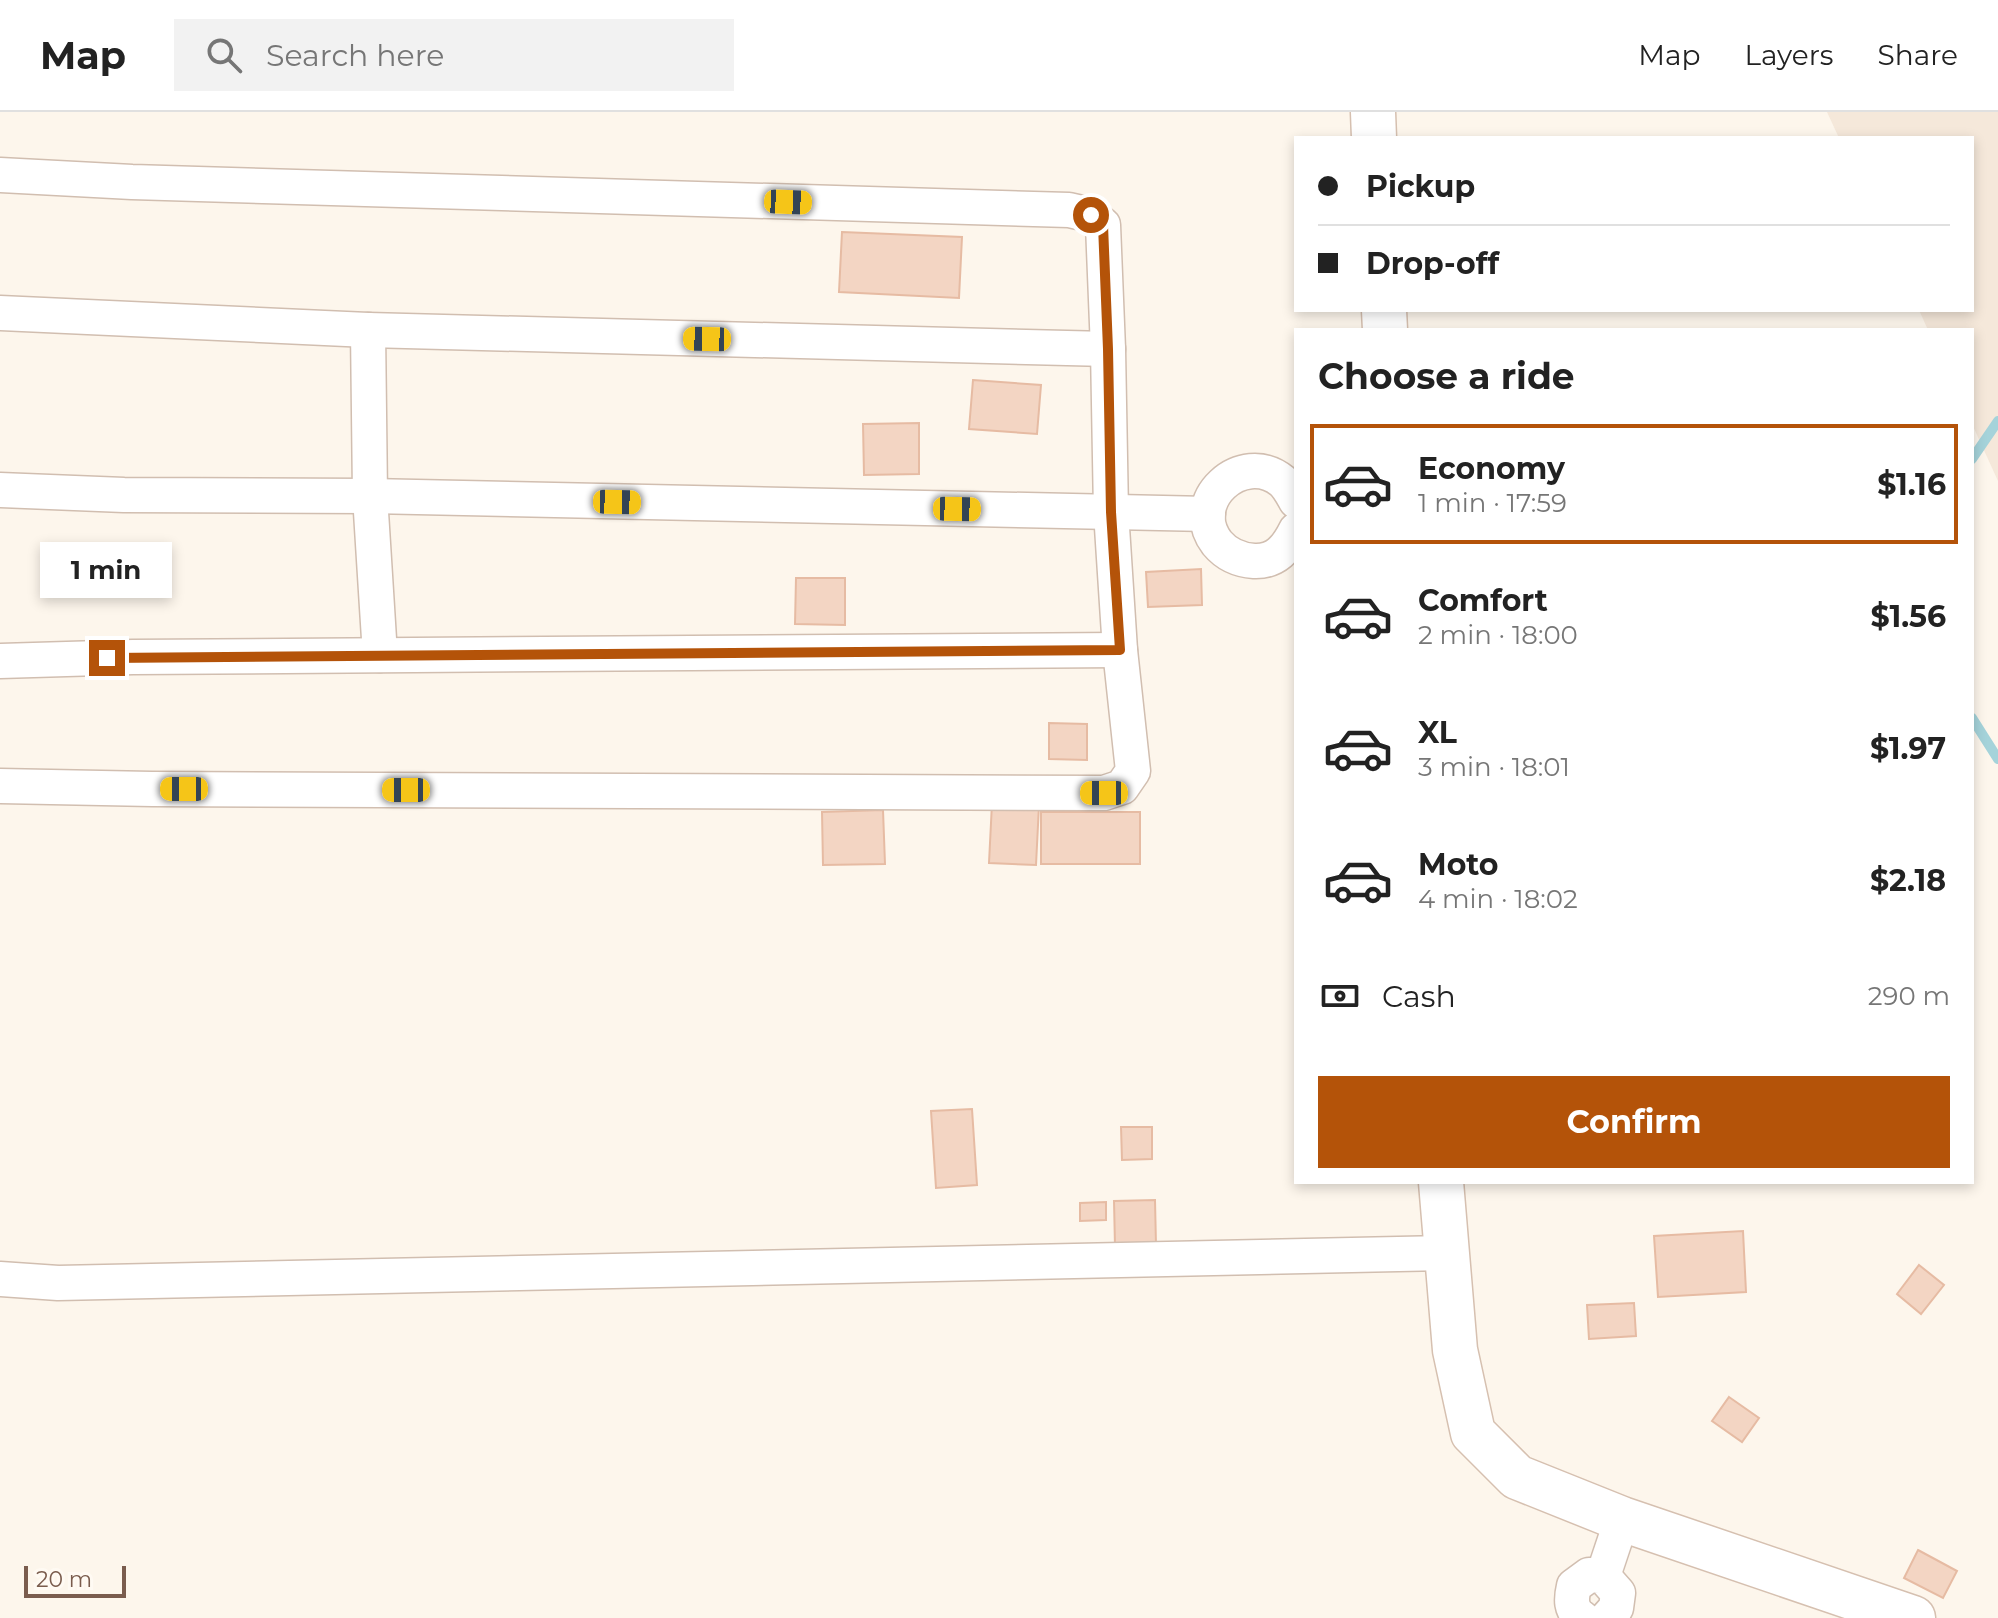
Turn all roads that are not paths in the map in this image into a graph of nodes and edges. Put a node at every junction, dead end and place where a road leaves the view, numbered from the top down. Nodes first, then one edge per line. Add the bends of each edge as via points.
1 (1373, 112) edge
2 (1374, 136) edge
3 (0, 175) edge
4 (0, 313) edge
5 (368, 330) junction
6 (1108, 349) junction
7 (0, 490) edge
8 (370, 496) junction
9 (1294, 498) edge
10 (1111, 512) junction
11 (1208, 514) junction
12 (1294, 533) edge
13 (1120, 650) junction
14 (380, 655) junction
15 (0, 661) edge
16 (0, 786) edge
17 (1441, 1184) edge
18 (1445, 1253) junction
19 (0, 1279) edge
20 (1622, 1519) junction
21 (1603, 1576) junction
22 (1582, 1618) edge
23 (1607, 1618) edge
24 (1913, 1618) edge

1 - 2 main road
3 - 6 street via 1069,210 1091,215 1103,225
4 - 5 street
5 - 6 street
5 - 8 street
6 - 10 street
7 - 8 street
8 - 10 street
8 - 14 street
9 - 11 street via 1283,481 1250,471 1223,483
10 - 11 street
10 - 13 street
11 - 12 street via 1212,535 1236,558 1271,558
13 - 14 street
13 - 16 street via 1133,771 1122,787 1104,793
14 - 15 street
17 - 18 main road
18 - 19 street via 58,1283
18 - 20 main road via 1455,1350 1473,1433 1517,1477
20 - 21 street
20 - 24 main road
21 - 22 street via 1589,1575 1574,1586 1571,1601
21 - 23 street via 1618,1593 1616,1608

